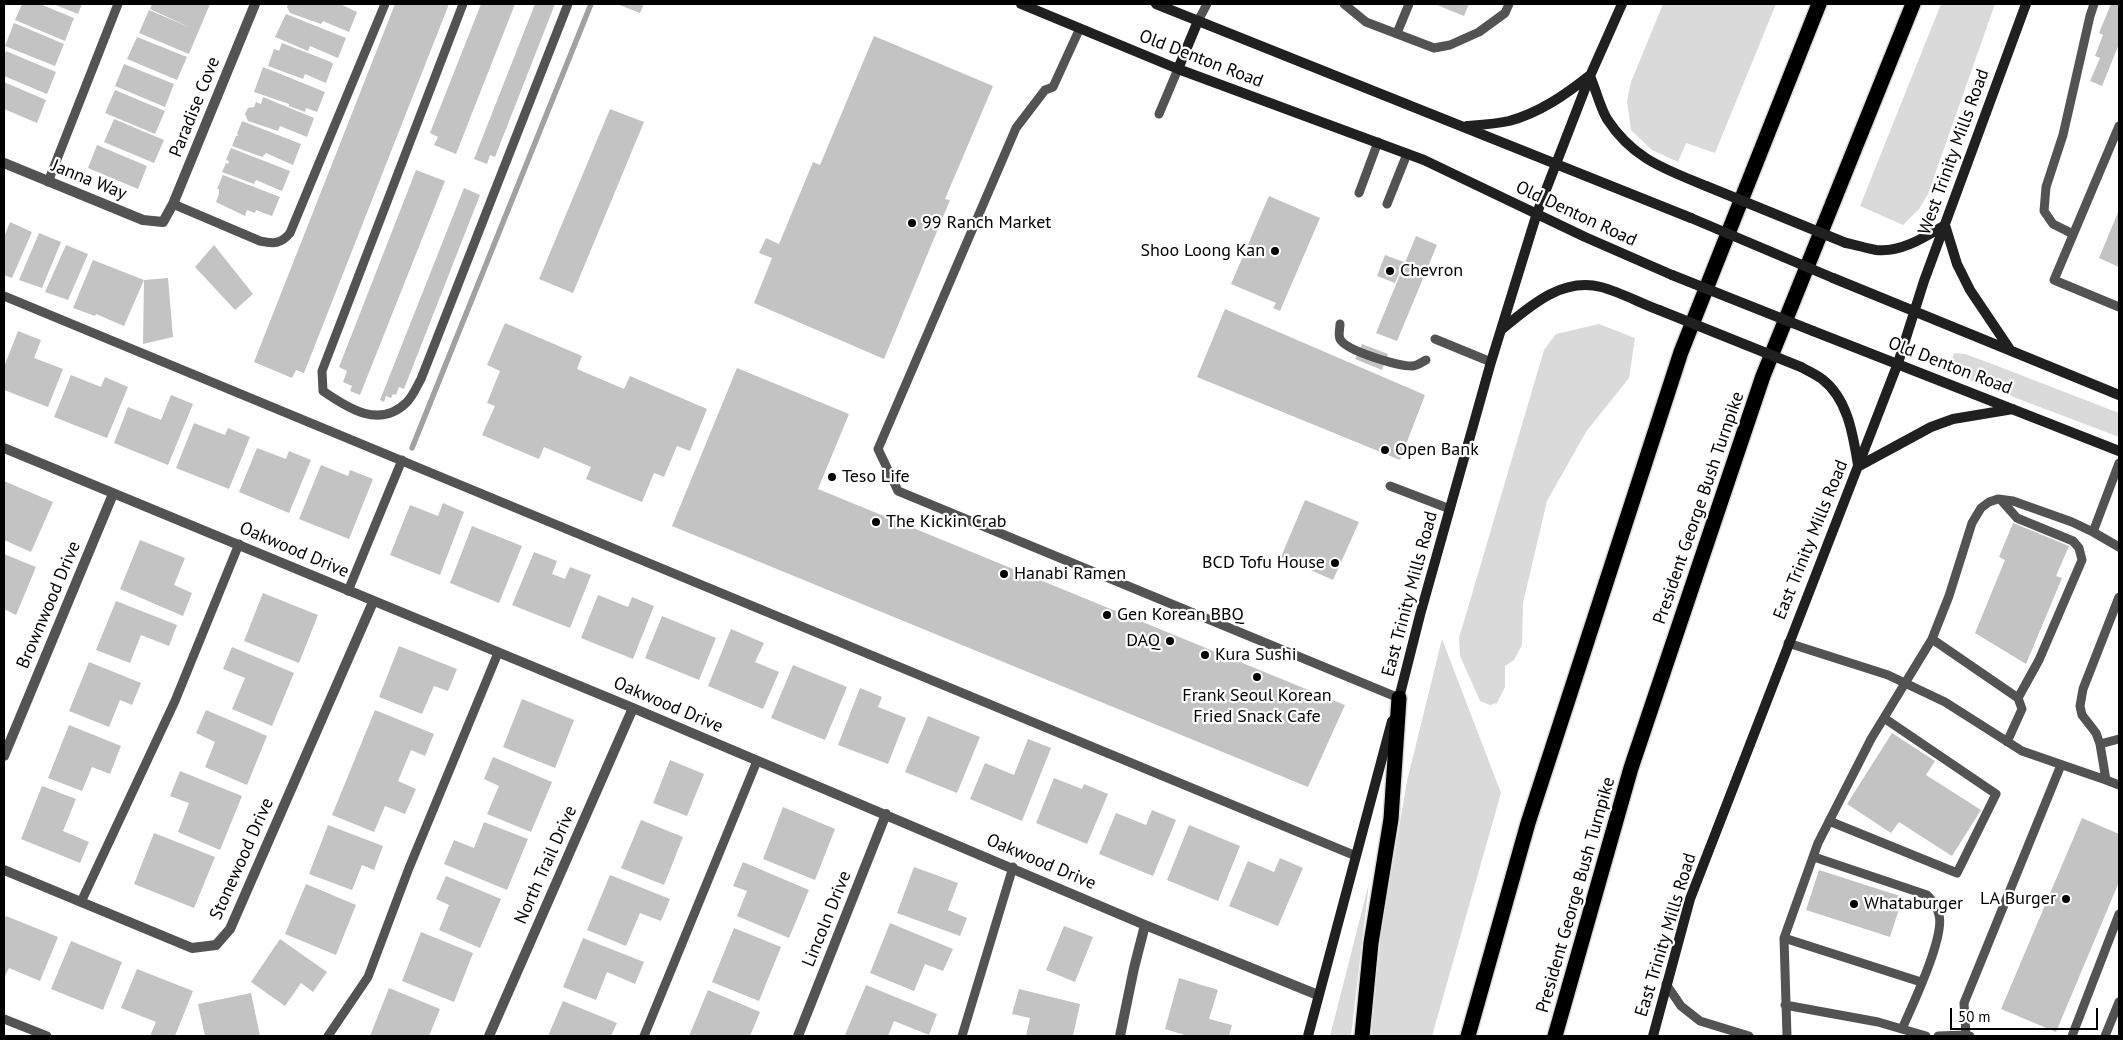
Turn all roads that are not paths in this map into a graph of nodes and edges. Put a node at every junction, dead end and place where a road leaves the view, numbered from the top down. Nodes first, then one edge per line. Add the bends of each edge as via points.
1 (118, 4) edge
2 (255, 4) edge
3 (384, 4) edge
4 (462, 4) edge
5 (568, 4) edge
6 (1021, 4) edge
7 (1156, 4) edge
8 (1207, 4) edge
9 (1345, 4) edge
10 (1409, 4) edge
11 (1509, 4) edge
12 (1622, 4) edge
13 (1819, 4) edge
14 (1913, 4) edge
15 (2026, 4) edge
16 (2094, 4) edge
17 (1198, 21) junction
18 (1080, 28) junction
19 (1397, 33) junction
20 (1178, 69) junction
21 (1590, 76) junction
22 (1159, 114) dead end
23 (1466, 126) junction
24 (2119, 126) edge
25 (1378, 142) junction
26 (1408, 154) junction
27 (4, 164) edge
28 (1557, 165) junction
29 (48, 182) junction
30 (1359, 193) dead end
31 (173, 204) junction
32 (1386, 204) dead end
33 (1537, 213) junction
34 (163, 222) joint
35 (1945, 225) junction
36 (2073, 234) junction
37 (4, 296) edge
38 (2119, 307) edge
39 (1914, 312) junction
40 (1340, 324) dead end
41 (1501, 330) junction
42 (1435, 339) dead end
43 (2011, 352) junction
44 (1426, 360) dead end
45 (1491, 362) junction
46 (1898, 364) junction
47 (2119, 394) edge
48 (2014, 408) junction
49 (4, 448) edge
50 (2119, 451) edge
51 (402, 460) junction
52 (2119, 462) edge
53 (1859, 466) junction
54 (1390, 486) dead end
55 (113, 494) junction
56 (2001, 500) junction
57 (1450, 509) junction
58 (2093, 532) junction
59 (239, 544) junction
60 (2119, 547) edge
61 (348, 591) junction
62 (2119, 597) edge
63 (373, 602) junction
64 (1932, 639) junction
65 (1788, 643) junction
66 (498, 653) junction
67 (1905, 683) junction
68 (1399, 698) junction
69 (2018, 698) junction
70 (633, 708) junction
71 (1884, 718) junction
72 (2119, 739) edge
73 (2007, 742) junction
74 (2100, 744) junction
75 (4, 756) edge
76 (757, 761) junction
77 (2062, 764) junction
78 (2106, 780) junction
79 (2119, 785) edge
80 (886, 814) junction
81 (1829, 821) junction
82 (1356, 856) junction
83 (1814, 856) junction
84 (1013, 867) junction
85 (4, 870) edge
86 (82, 902) junction
87 (2119, 914) edge
88 (1146, 925) junction
89 (1784, 938) junction
90 (1921, 982) junction
91 (1666, 984) junction
92 (1318, 995) junction
93 (2119, 1002) edge
94 (1785, 1005) junction
95 (4, 1019) edge
96 (1902, 1029) junction
97 (1968, 1035) edge
98 (47, 1036) edge
99 (328, 1036) edge
100 (489, 1036) edge
101 (644, 1036) edge
102 (798, 1036) edge
103 (962, 1036) edge
104 (1120, 1036) edge
105 (1308, 1036) edge
106 (1362, 1036) edge
107 (1468, 1036) edge
108 (1555, 1036) edge
109 (1653, 1036) edge
110 (1749, 1036) edge
111 (1787, 1036) edge
112 (1926, 1036) edge
113 (1938, 1036) edge
114 (2072, 1036) edge
115 (2105, 1036) edge

1 - 29 lane
2 - 31 street, Paradise Cove
3 - 31 lane via 290,233 283,242 260,241
4 - 5 lane via 322,371 323,391 342,404 373,416 393,414 408,401 421,378
6 - 18 main road, Old Denton Road
7 - 17 main road, Old Denton Road
8 - 17 lane
9 - 19 lane via 1366,22
10 - 19 lane
11 - 19 lane via 1506,13 1480,32 1450,45 1434,48
12 - 21 main road
13 - 107 highway via 1682,352 1528,823
14 - 108 highway, President George Bush Turnpike via 1763,376 1631,768
15 - 35 main road, West Trinity Mills Road
16 - 36 lane via 2063,135 2045,195 2044,211 2053,224
17 - 20 main road
17 - 23 main road, Old Denton Road
18 - 20 main road, Old Denton Road
18 - 68 lane via 1053,87 1046,90 1016,128 878,449 898,491
20 - 22 lane
20 - 25 main road, Old Denton Road
21 - 23 main road via 1532,113 1508,121
21 - 28 main road
21 - 35 main road, bridge via 1607,118 1626,143 1648,161 1706,186 1846,243 1877,250 1892,249 1923,238
23 - 28 main road, Old Denton Road
24 - 36 lane
25 - 26 main road, Old Denton Road
25 - 30 lane
26 - 32 lane
26 - 33 main road, Old Denton Road
27 - 29 street, Janna Way
28 - 33 main road, East Trinity Mills Road
28 - 39 main road, Old Denton Road, bridge
29 - 34 street, Janna Way via 143,220
31 - 34 street, Paradise Cove
33 - 41 main road, East Trinity Mills Road
33 - 46 main road, Old Denton Road, bridge via 1672,275
35 - 39 main road, West Trinity Mills Road
35 - 43 main road via 1957,264 1970,290
36 - 38 lane via 2054,280
37 - 51 lane
39 - 43 main road, Old Denton Road
39 - 46 main road, East Trinity Mills Road
40 - 44 lane via 1338,337 1351,348 1395,364 1414,366
41 - 45 main road, East Trinity Mills Road
41 - 53 main road, bridge via 1533,303 1571,286 1600,287 1801,366 1823,380 1852,427
42 - 45 lane
43 - 47 main road, Old Denton Road
45 - 57 main road, East Trinity Mills Road
46 - 48 main road, Old Denton Road
46 - 53 main road, East Trinity Mills Road
48 - 50 main road, Old Denton Road
48 - 53 main road via 1932,426
49 - 55 street, Oakwood Drive
51 - 61 lane
51 - 82 lane
52 - 58 lane
53 - 65 main road, East Trinity Mills Road
54 - 57 lane
55 - 59 street, Oakwood Drive
55 - 75 street, Brownwood Drive
56 - 58 lane via 2012,501
56 - 64 lane via 1989,502 1981,508 1972,523
56 - 69 lane via 2017,518 2073,541 2082,560 2039,660
57 - 68 main road, East Trinity Mills Road
58 - 60 lane
59 - 61 street, Oakwood Drive
59 - 86 lane via 175,702
61 - 63 street, Oakwood Drive
62 - 74 lane via 2083,689 2080,706
63 - 66 street, Oakwood Drive
63 - 86 street, Stonewood Drive via 230,929 216,945 192,948
64 - 67 lane
64 - 69 lane
65 - 67 lane
65 - 91 main road, East Trinity Mills Road via 1690,899
66 - 70 street, Oakwood Drive
66 - 99 lane via 409,868 368,977
67 - 71 lane
67 - 73 lane via 1945,702
68 - 82 main road, East Trinity Mills Road
68 - 106 highway via 1391,819 1371,943
69 - 73 lane via 2022,709
70 - 76 street, Oakwood Drive
70 - 100 street, North Trail Drive
71 - 81 lane
71 - 81 lane via 1996,794 1957,873
72 - 74 lane
73 - 77 lane via 2022,751
74 - 78 lane
76 - 80 street, Oakwood Drive
76 - 101 lane
77 - 78 lane
77 - 97 lane via 1964,1003
78 - 79 lane
80 - 84 street, Oakwood Drive
80 - 102 street, Lincoln Drive
81 - 83 lane
82 - 92 main road, East Trinity Mills Road
83 - 89 lane
83 - 90 lane via 1927,895 1936,905 1940,917 1936,943
84 - 88 street, Oakwood Drive
84 - 103 lane
85 - 86 street, Stonewood Drive
87 - 114 lane
88 - 92 street, Oakwood Drive
88 - 104 street
89 - 90 lane
89 - 94 lane
90 - 96 lane
91 - 109 main road, East Trinity Mills Road
91 - 110 lane via 1681,1006 1700,1021
92 - 105 main road, East Trinity Mills Road
93 - 115 lane
94 - 96 lane
94 - 111 lane
95 - 98 lane
96 - 112 lane
97 - 113 lane

